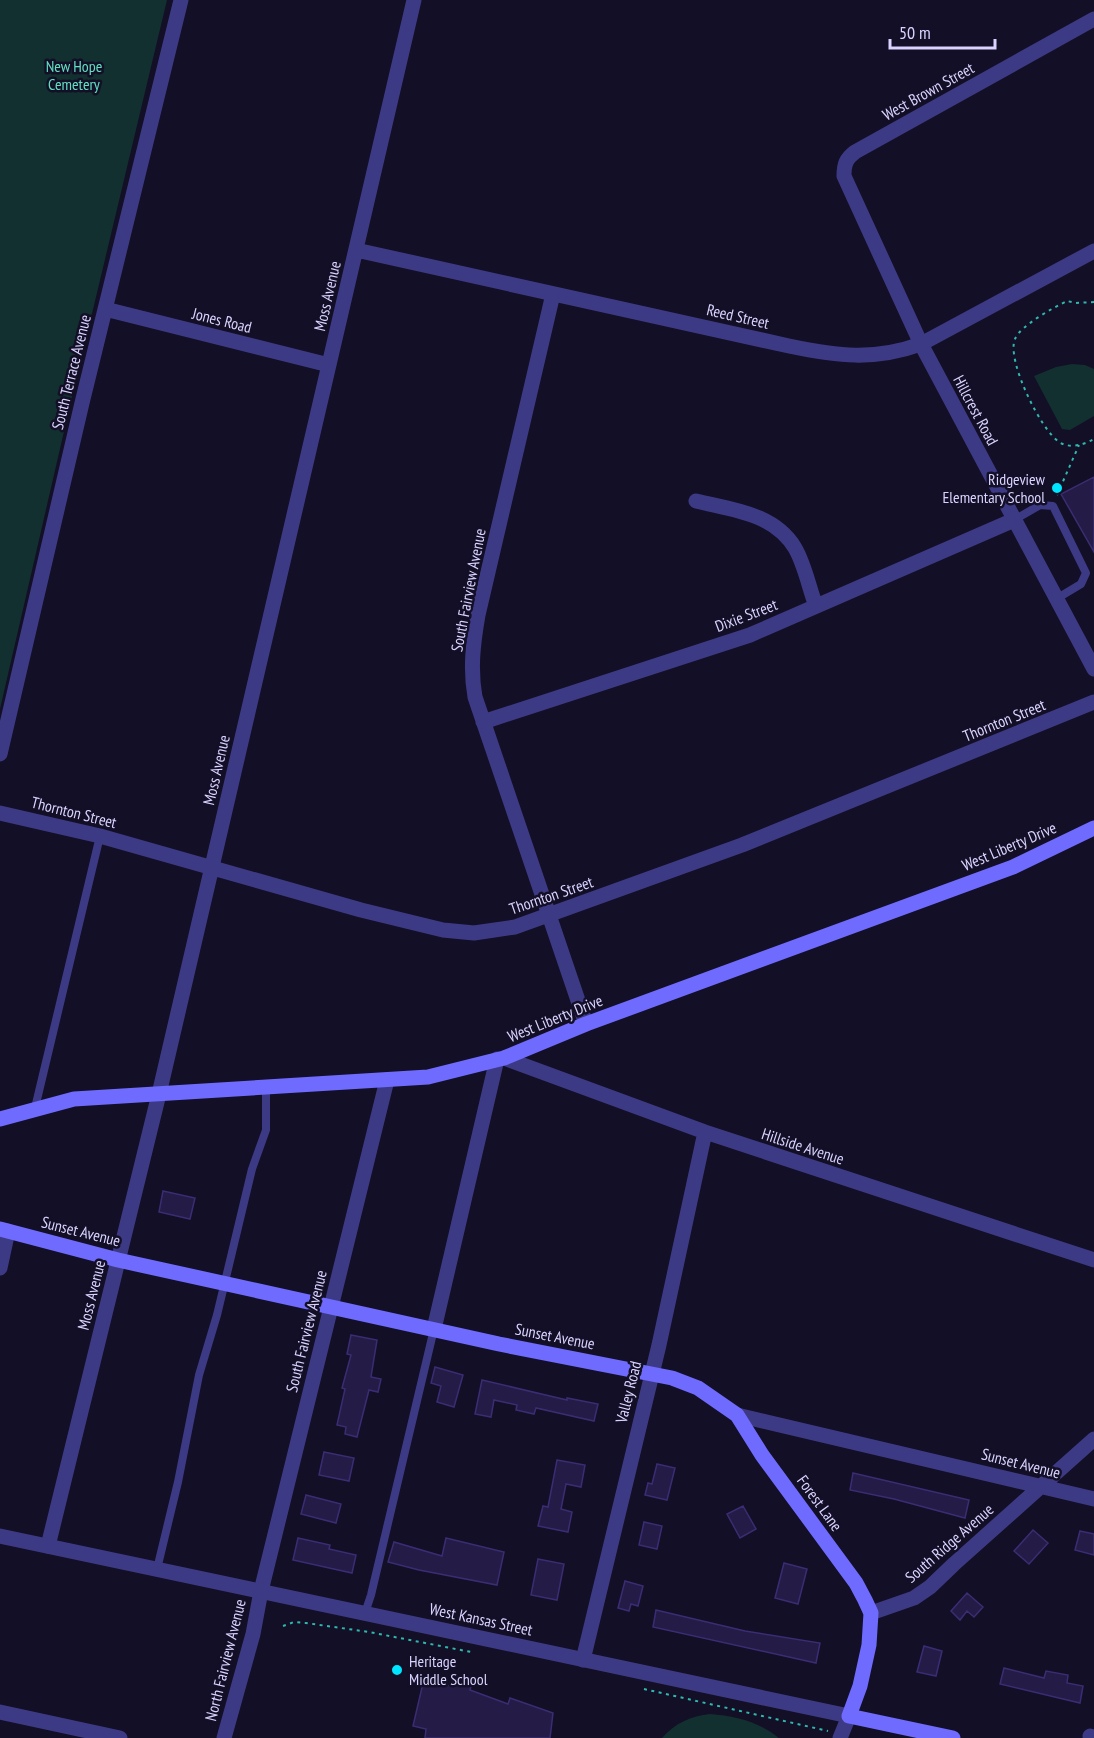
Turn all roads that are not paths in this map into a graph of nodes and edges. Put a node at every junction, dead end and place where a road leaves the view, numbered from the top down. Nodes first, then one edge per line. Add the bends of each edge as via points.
1 (182, 0) edge
2 (414, 0) edge
3 (1094, 19) edge
4 (846, 162) joint
5 (356, 250) junction
6 (1094, 251) edge
7 (553, 294) junction
8 (105, 309) junction
9 (921, 344) junction
10 (329, 365) junction
11 (696, 501) dead end
12 (1014, 520) junction
13 (1056, 599) junction
14 (816, 606) junction
15 (1094, 669) edge
16 (1094, 702) edge
17 (483, 722) junction
18 (0, 754) edge
19 (0, 813) edge
20 (1094, 828) edge
21 (100, 836) junction
22 (212, 867) junction
23 (548, 916) junction
24 (586, 1024) junction
25 (500, 1058) junction
26 (387, 1080) junction
27 (266, 1087) junction
28 (159, 1094) junction
29 (35, 1108) junction
30 (0, 1119) edge
31 (705, 1132) junction
32 (4, 1230) edge
33 (118, 1260) junction
34 (1094, 1260) edge
35 (0, 1268) edge
36 (223, 1282) junction
37 (331, 1306) junction
38 (434, 1329) junction
39 (652, 1374) junction
40 (737, 1415) junction
41 (1094, 1439) edge
42 (1042, 1486) junction
43 (1094, 1499) edge
44 (0, 1536) edge
45 (48, 1546) junction
46 (157, 1569) junction
47 (261, 1591) junction
48 (365, 1613) junction
49 (871, 1613) junction
50 (583, 1660) junction
51 (0, 1712) edge
52 (849, 1716) junction
53 (120, 1738) edge
54 (224, 1738) edge
55 (840, 1738) edge
56 (954, 1738) edge

1 - 8 street, South Terrace Avenue
2 - 5 street, Moss Avenue
3 - 4 street, West Brown Street via 855,152
4 - 9 street, Hillcrest Road via 844,176
5 - 7 street, Reed Street
5 - 10 street, Moss Avenue
6 - 9 street, Reed Street
7 - 9 street, Reed Street via 831,355 877,355
7 - 17 street, South Fairview Avenue via 471,657 471,677
8 - 10 street, Jones Road
8 - 18 street, South Terrace Avenue
9 - 12 street, Hillcrest Road
10 - 22 street, Moss Avenue
11 - 14 street via 752,514 777,527 796,549
12 - 13 street, Hillcrest Road
12 - 13 lane via 1040,505 1053,506 1086,573 1081,584
12 - 14 street, Dixie Street
13 - 15 street, Hillcrest Road
14 - 17 street, Dixie Street via 750,635
16 - 23 street, Thornton Street via 742,845
17 - 23 street, South Fairview Avenue
19 - 21 street, Thornton Street
20 - 24 main road, West Liberty Drive via 1013,867
21 - 22 street, Thornton Street
21 - 29 lane
22 - 23 street, Thornton Street via 443,930 495,932
22 - 28 street, Moss Avenue
23 - 24 street, South Fairview Avenue
24 - 25 main road, West Liberty Drive
25 - 26 main road, West Liberty Drive via 428,1077
25 - 31 street, Hillside Avenue
25 - 38 street
26 - 27 main road, West Liberty Drive
26 - 37 street, South Fairview Avenue
27 - 28 main road, West Liberty Drive
27 - 36 lane via 266,1130
28 - 29 main road, West Liberty Drive via 74,1099
28 - 33 street, Moss Avenue
29 - 30 main road, West Liberty Drive
31 - 34 street, Hillside Avenue
31 - 39 street, Valley Road
32 - 33 main road, Sunset Avenue
32 - 35 street
33 - 36 main road, Sunset Avenue
33 - 45 street, Moss Avenue
36 - 37 main road, Sunset Avenue
36 - 46 lane
37 - 38 main road, Sunset Avenue
37 - 47 street, South Fairview Avenue
38 - 39 main road, Sunset Avenue
38 - 48 lane
39 - 40 main road, Sunset Avenue via 698,1388
39 - 50 street, Valley Road
40 - 42 street, Sunset Avenue
40 - 49 main road, Forest Lane via 856,1584
41 - 42 street, South Ridge Avenue
42 - 43 street, Sunset Avenue
42 - 49 street, South Ridge Avenue via 930,1587 914,1598
44 - 45 street, West Kansas Street
45 - 46 street, West Kansas Street
46 - 47 street, West Kansas Street
47 - 48 street, West Kansas Street
47 - 54 street, North Fairview Avenue
48 - 50 street, West Kansas Street
49 - 52 main road via 866,1662
50 - 52 street, West Kansas Street
51 - 53 street
52 - 55 street
52 - 56 main road, West Kansas Street

